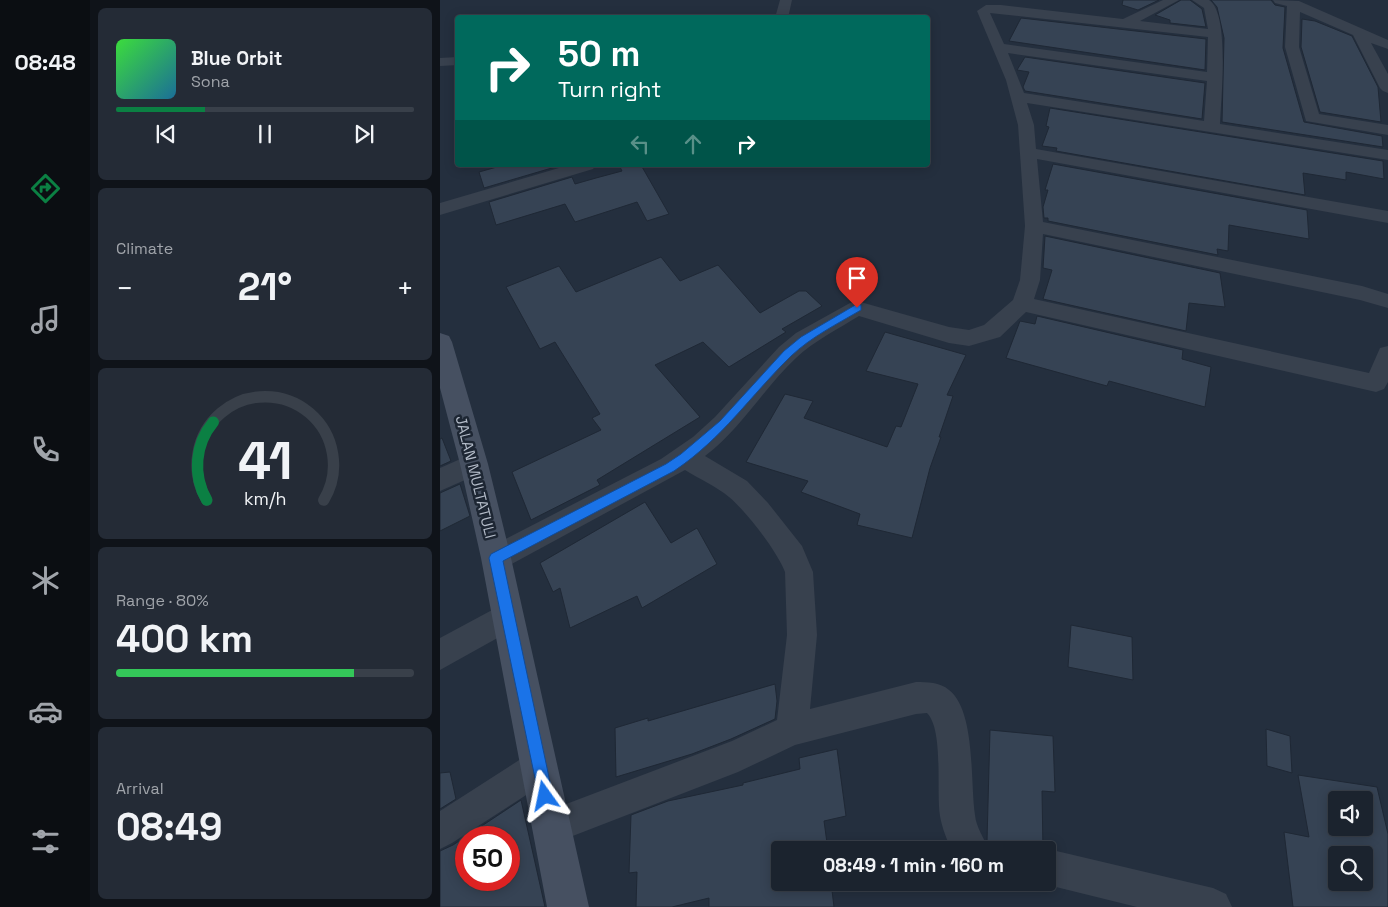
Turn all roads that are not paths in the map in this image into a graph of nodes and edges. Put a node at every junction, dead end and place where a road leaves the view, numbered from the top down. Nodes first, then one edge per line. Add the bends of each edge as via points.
1 (786, 0) edge
2 (1172, 0) edge
3 (1198, 0) edge
4 (1286, 2) edge
5 (782, 15) edge
6 (1124, 24) junction
7 (1360, 32) junction
8 (1214, 34) junction
9 (1388, 45) edge
10 (998, 47) junction
11 (440, 62) edge
12 (455, 62) edge
13 (1214, 77) junction
14 (1388, 88) edge
15 (1019, 97) junction
16 (1212, 126) junction
17 (1388, 130) edge
18 (1027, 152) junction
19 (1388, 155) edge
20 (580, 167) edge
21 (440, 209) edge
22 (1388, 217) edge
23 (1034, 226) junction
24 (1388, 301) edge
25 (1022, 304) junction
26 (440, 342) edge
27 (1388, 354) edge
28 (685, 457) junction
29 (474, 464) junction
30 (440, 480) edge
31 (496, 558) junction
32 (508, 617) junction
33 (440, 655) edge
34 (792, 730) junction
35 (539, 767) junction
36 (552, 826) junction
37 (440, 831) edge
38 (965, 841) edge
39 (1056, 869) edge
40 (568, 907) edge
41 (1213, 907) edge

1 - 5 street
2 - 6 street
3 - 8 street via 1212,10
4 - 7 street
4 - 17 street via 1292,47 1312,118
6 - 8 street
6 - 10 street via 986,9 983,11 985,20
7 - 9 street
7 - 14 street
8 - 13 street
10 - 13 street
10 - 15 street
11 - 12 street
13 - 16 street
15 - 16 street
15 - 18 street via 1026,125
16 - 19 street
18 - 22 street
18 - 23 street
20 - 21 street
23 - 24 street
23 - 25 street via 1030,280
25 - 27 street via 1376,383
25 - 28 street via 992,331 969,338 857,308 804,340 724,424
26 - 29 main road, JALAN MULTATULI
28 - 31 street
28 - 34 street via 738,489 792,554 798,572 802,635
29 - 30 street
29 - 31 main road, JALAN MULTATULI
31 - 32 main road, JALAN MULTATULI
32 - 33 street
32 - 35 main road, JALAN MULTATULI
34 - 36 street via 738,755
34 - 38 street via 916,698 929,697 939,701 948,716 954,744 957,814
35 - 36 main road, JALAN MULTATULI
35 - 37 street
36 - 40 main road, JALAN MULTATULI
39 - 41 street

